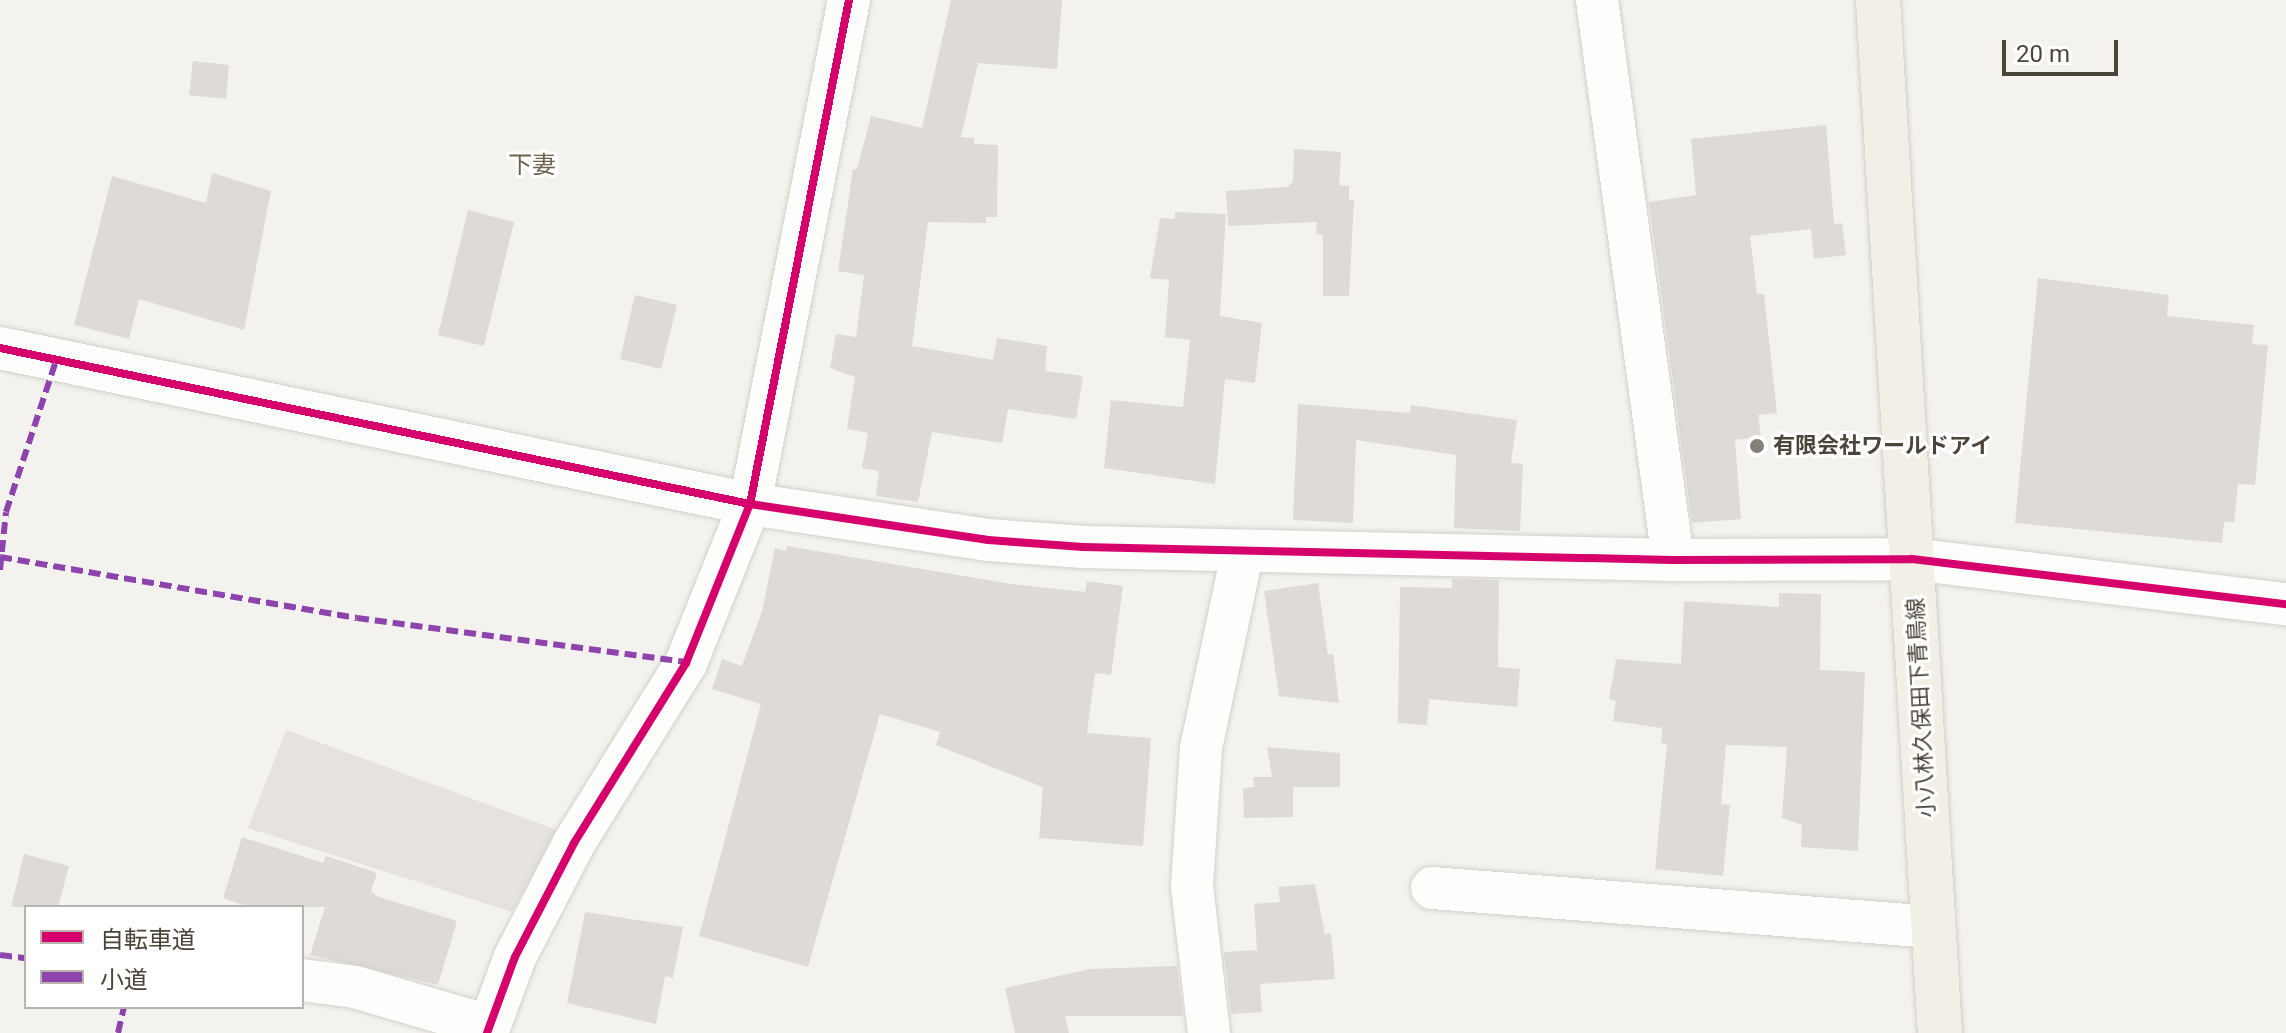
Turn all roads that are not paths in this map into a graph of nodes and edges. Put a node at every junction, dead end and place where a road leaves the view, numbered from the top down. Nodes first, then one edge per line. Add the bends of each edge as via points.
1 (849, 0) edge
2 (1597, 0) edge
3 (1878, 0) edge
4 (0, 348) edge
5 (750, 504) junction
6 (1243, 550) junction
7 (1912, 559) junction
8 (1673, 560) junction
9 (2286, 604) edge
10 (1432, 888) dead end
11 (1933, 927) junction
12 (304, 980) edge
13 (488, 1029) edge
14 (1209, 1033) edge
15 (1940, 1033) edge

1 - 5 street
2 - 8 street
3 - 7 main road, 小八林久保田下青鳥線
4 - 5 street
5 - 6 street via 988,540
5 - 13 street via 686,663 574,843 515,957
6 - 8 street
6 - 14 street via 1201,748 1192,887
7 - 8 street
7 - 9 street
7 - 11 main road, 小八林久保田下青鳥線
10 - 11 street
11 - 15 main road, 小八林久保田下青鳥線
12 - 13 street via 355,987

